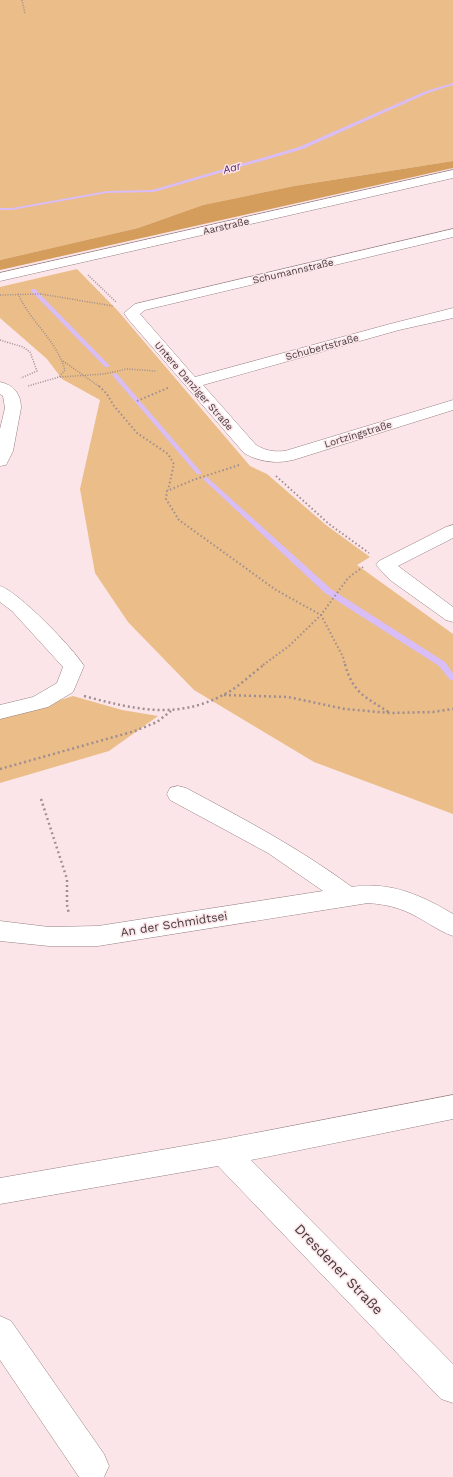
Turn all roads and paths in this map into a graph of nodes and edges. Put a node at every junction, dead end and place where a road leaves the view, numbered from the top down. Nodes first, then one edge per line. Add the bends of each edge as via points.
1 (22, 0) edge
2 (25, 14) dead end
3 (453, 174) edge
4 (453, 233) edge
5 (88, 275) dead end
6 (0, 278) edge
7 (18, 294) junction
8 (0, 295) edge
9 (128, 309) junction
10 (453, 313) edge
11 (0, 340) edge
12 (63, 361) junction
13 (178, 367) junction
14 (34, 374) dead end
15 (82, 375) junction
16 (59, 377) junction
17 (192, 383) junction
18 (4, 390) edge
19 (137, 401) dead end
20 (453, 405) edge
21 (258, 454) junction
22 (0, 461) edge
23 (167, 491) junction
24 (453, 530) edge
25 (382, 562) junction
26 (0, 592) edge
27 (321, 615) junction
28 (453, 616) edge
29 (66, 687) junction
30 (224, 695) junction
31 (453, 709) edge
32 (171, 711) junction
33 (0, 712) edge
34 (390, 713) junction
35 (0, 768) edge
36 (178, 794) dead end
37 (41, 799) dead end
38 (348, 898) junction
39 (453, 926) edge
40 (0, 931) edge
41 (75, 938) junction
42 (453, 1107) edge
43 (224, 1152) junction
44 (0, 1190) edge
45 (0, 1332) edge
46 (453, 1387) edge
47 (92, 1466) dead end

1 - 2 path
3 - 6 street, Aarstraße
4 - 9 street, Schumannstraße
5 - 9 path
7 - 8 path
7 - 9 path via 41,294
7 - 12 path via 27,313 55,344
9 - 13 street, Untere Danziger Straße
10 - 17 street, Schubertstraße
11 - 14 path via 23,347 30,352 37,371
12 - 15 path
12 - 16 path via 65,370
13 - 15 path via 147,371 127,369
13 - 17 street, Untere Danziger Straße
15 - 16 path
15 - 23 path via 107,394 138,433 168,454 174,464
16 - 18 path
17 - 19 path via 173,386
17 - 21 street, Untere Danziger Straße
18 - 22 street via 14,405 6,437 5,455
20 - 21 street, Lortzingstraße via 286,456 277,458
21 - 23 path via 243,464
21 - 25 path via 274,474 329,524
23 - 27 path via 166,499 179,520 276,590
24 - 25 street
25 - 27 path via 362,568 348,578
25 - 28 street via 397,576
26 - 29 street via 19,607 74,666
27 - 30 path via 289,646
27 - 34 path via 358,692
29 - 32 path via 84,696 117,705 143,710
29 - 33 street via 40,702
30 - 32 path via 197,706
30 - 34 path via 288,697 345,709
31 - 34 path
32 - 35 path via 157,722 135,731
36 - 38 street via 276,847 315,872
37 - 41 path via 67,879 67,905
38 - 39 street, An der Schmidtsei via 368,894 388,895 420,907
38 - 41 street, An der Schmidtsei
40 - 41 street, An der Schmidtsei via 26,936
42 - 43 street
43 - 44 street
43 - 46 street, Dresdener Straße
45 - 47 street

